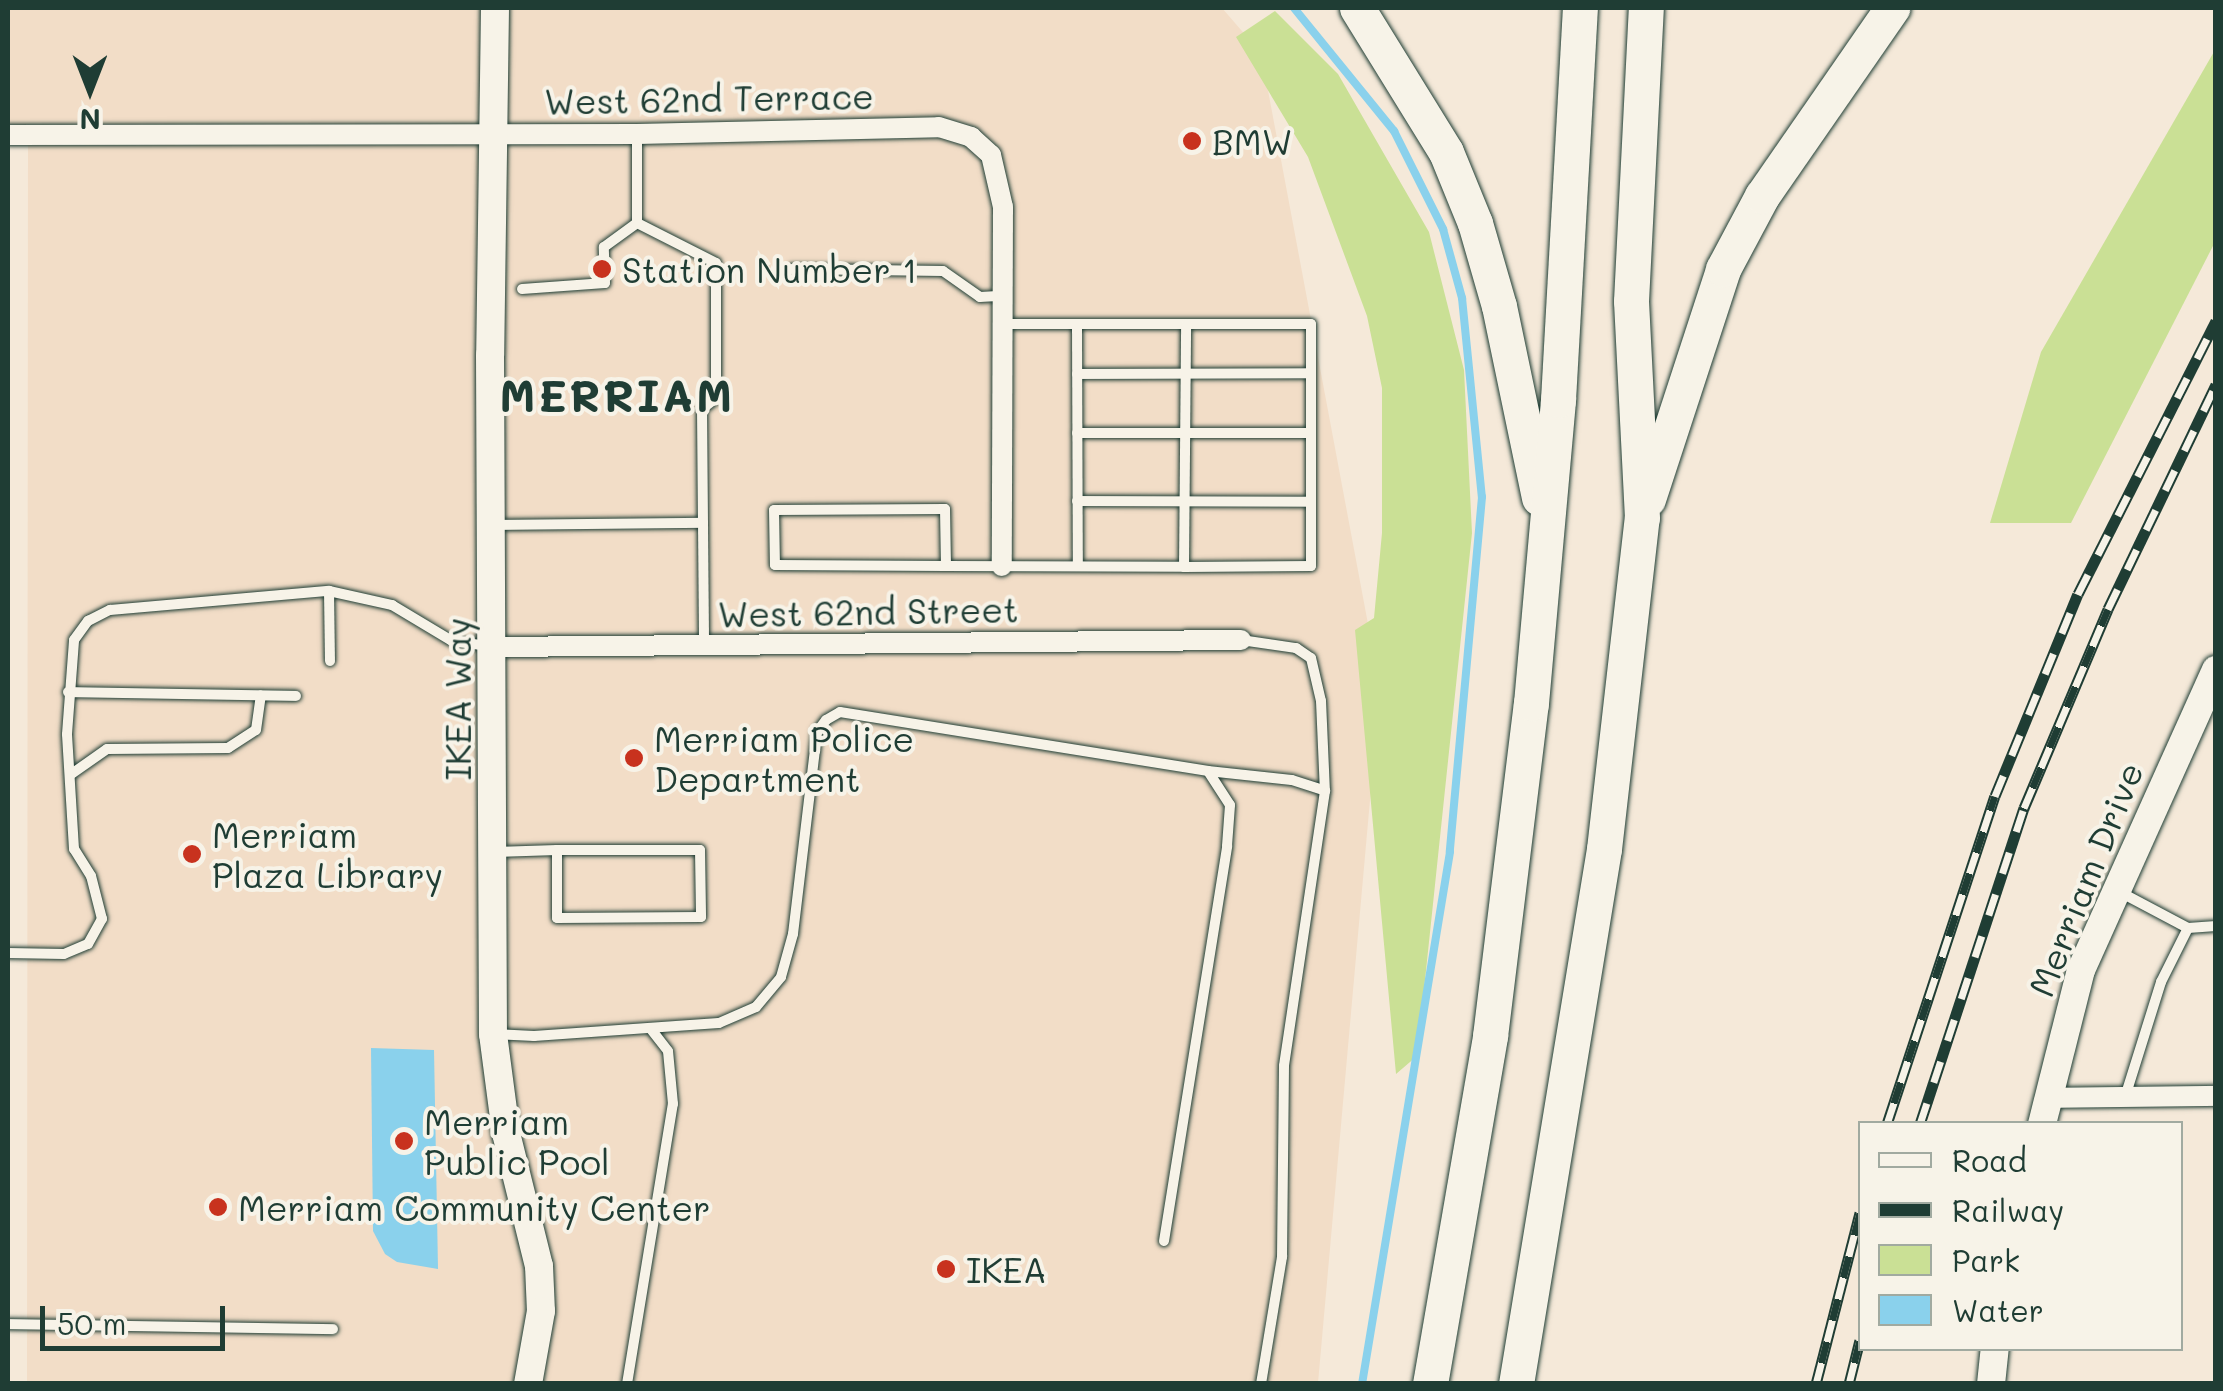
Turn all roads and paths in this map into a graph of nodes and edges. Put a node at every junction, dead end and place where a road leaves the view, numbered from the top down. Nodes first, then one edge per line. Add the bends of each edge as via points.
1 (495, 8) edge
2 (1357, 8) edge
3 (1580, 8) edge
4 (1646, 8) edge
5 (1892, 8) edge
6 (493, 133) junction
7 (637, 134) junction
8 (8, 135) edge
9 (637, 224) junction
10 (792, 268) dead end
11 (522, 289) dead end
12 (1003, 296) junction
13 (1003, 324) junction
14 (1076, 324) junction
15 (1186, 324) junction
16 (1311, 373) junction
17 (1076, 374) junction
18 (1186, 374) junction
19 (1077, 433) junction
20 (1311, 433) junction
21 (1185, 434) junction
22 (1077, 501) junction
23 (1184, 502) junction
24 (1311, 502) junction
25 (1642, 518) junction
26 (703, 523) junction
27 (494, 525) junction
28 (1547, 536) junction
29 (946, 566) junction
30 (1002, 566) junction
31 (1078, 566) junction
32 (1184, 566) junction
33 (329, 591) junction
34 (1242, 640) joint
35 (704, 646) junction
36 (495, 647) junction
37 (330, 661) dead end
38 (2216, 670) edge
39 (68, 692) junction
40 (261, 696) junction
41 (296, 696) dead end
42 (1208, 771) junction
43 (70, 775) junction
44 (1325, 791) junction
45 (557, 850) junction
46 (494, 852) junction
47 (2116, 890) junction
48 (2216, 926) edge
49 (2188, 928) junction
50 (8, 952) edge
51 (652, 1029) junction
52 (493, 1034) junction
53 (2216, 1096) edge
54 (2125, 1097) junction
55 (2044, 1110) edge
56 (1164, 1241) dead end
57 (8, 1324) edge
58 (333, 1330) dead end
59 (1994, 1351) edge
60 (528, 1384) edge
61 (627, 1384) edge
62 (1261, 1384) edge
63 (1430, 1384) edge
64 (1516, 1384) edge
65 (1991, 1384) edge

1 - 6 street, IKEA Way
2 - 28 highway via 1446,152 1474,224
3 - 28 highway
4 - 25 highway via 1631,302
5 - 25 highway via 1762,196 1723,269
6 - 7 street, West 62nd Terrace
6 - 8 street, West 62nd Terrace
6 - 27 street, IKEA Way
7 - 9 lane
7 - 12 street, West 62nd Terrace via 939,128 970,137 991,155 1003,207
9 - 11 lane via 604,247 605,284
9 - 26 lane via 716,263 716,398 702,410
10 - 12 lane via 943,271 980,297
12 - 13 street, West 62nd Terrace
13 - 14 lane
13 - 30 street, West 62nd Terrace
14 - 15 lane
14 - 17 lane
15 - 16 lane via 1311,324
15 - 18 lane
16 - 18 lane
16 - 20 lane
17 - 18 lane
17 - 19 lane
18 - 21 lane
19 - 21 lane
19 - 22 lane
20 - 21 lane
20 - 24 lane
21 - 23 lane
22 - 23 lane
22 - 31 lane
23 - 24 lane
23 - 32 lane
24 - 32 lane via 1311,566
25 - 64 highway via 1604,849
26 - 27 lane
26 - 35 lane
27 - 36 street, IKEA Way
28 - 63 highway via 1498,980
29 - 29 lane via 945,509 774,510 775,565
29 - 30 lane
30 - 31 lane
31 - 32 lane
33 - 36 lane via 392,605 452,641
33 - 37 lane
33 - 39 lane via 110,610 88,621 74,640
34 - 35 street, West 62nd Street
34 - 44 lane via 1296,648 1311,658 1321,701
35 - 36 street, West 62nd Street
36 - 46 street, IKEA Way
38 - 47 street, Merriam Drive
39 - 40 lane
39 - 43 lane
40 - 41 lane
40 - 43 lane via 256,730 228,748 108,749
42 - 44 lane via 1292,780
42 - 51 lane via 840,712 817,732 793,934 781,976 770,994 736,1019
42 - 56 lane via 1230,805 1228,846
43 - 50 lane via 74,848 92,876 102,919 88,944 64,954
44 - 62 lane via 1284,1066 1282,1257
45 - 45 lane via 700,850 701,917 557,918
45 - 46 lane
46 - 52 street, IKEA Way
47 - 49 lane
47 - 55 street, Merriam Drive via 2081,970
48 - 49 lane
49 - 54 lane via 2161,982
51 - 52 lane
51 - 61 lane via 668,1051 673,1104
52 - 60 street, IKEA Way via 506,1133 540,1266 541,1312
53 - 54 street
54 - 55 street
57 - 58 lane
59 - 65 street

